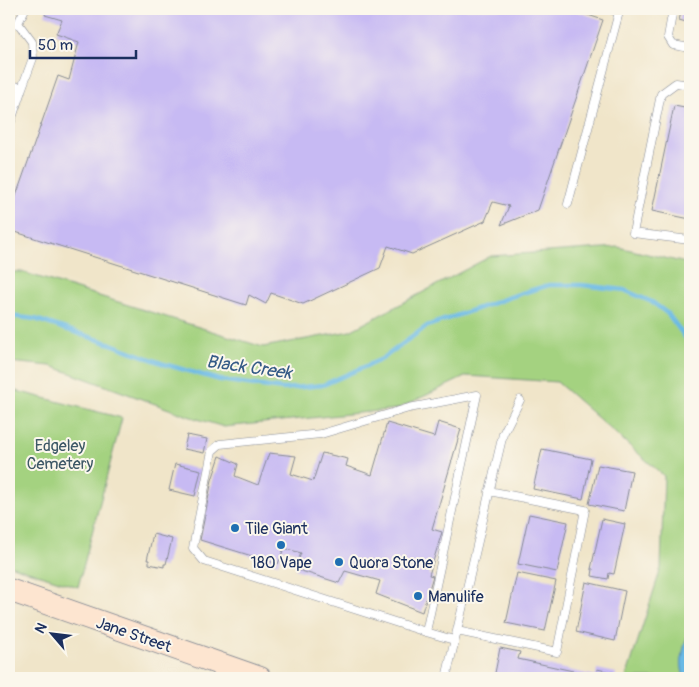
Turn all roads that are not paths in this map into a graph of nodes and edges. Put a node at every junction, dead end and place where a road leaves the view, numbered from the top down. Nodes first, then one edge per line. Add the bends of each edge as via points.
1 (25, 9) edge
2 (608, 9) edge
3 (673, 9) edge
4 (620, 11) edge
5 (18, 23) junction
6 (9, 27) edge
7 (690, 48) edge
8 (9, 84) edge
9 (690, 85) edge
10 (22, 88) junction
11 (9, 127) edge
12 (568, 204) dead end
13 (690, 240) edge
14 (520, 400) dead end
15 (489, 491) junction
16 (9, 590) edge
17 (457, 631) junction
18 (426, 632) junction
19 (454, 640) junction
20 (260, 678) edge
21 (446, 678) edge

1 - 5 lane
2 - 4 lane
3 - 7 lane via 668,37 673,45
4 - 12 lane
5 - 6 lane
5 - 10 lane via 32,42 33,58
8 - 10 lane
9 - 13 lane via 676,83 661,94 633,233
10 - 11 lane
14 - 15 lane via 502,434
15 - 17 lane
15 - 17 lane via 585,510 557,652
16 - 20 main road, Jane Street
17 - 19 lane
18 - 18 lane via 477,395 409,408 321,434 220,444 212,451 193,548 204,561
18 - 19 lane
19 - 21 lane

